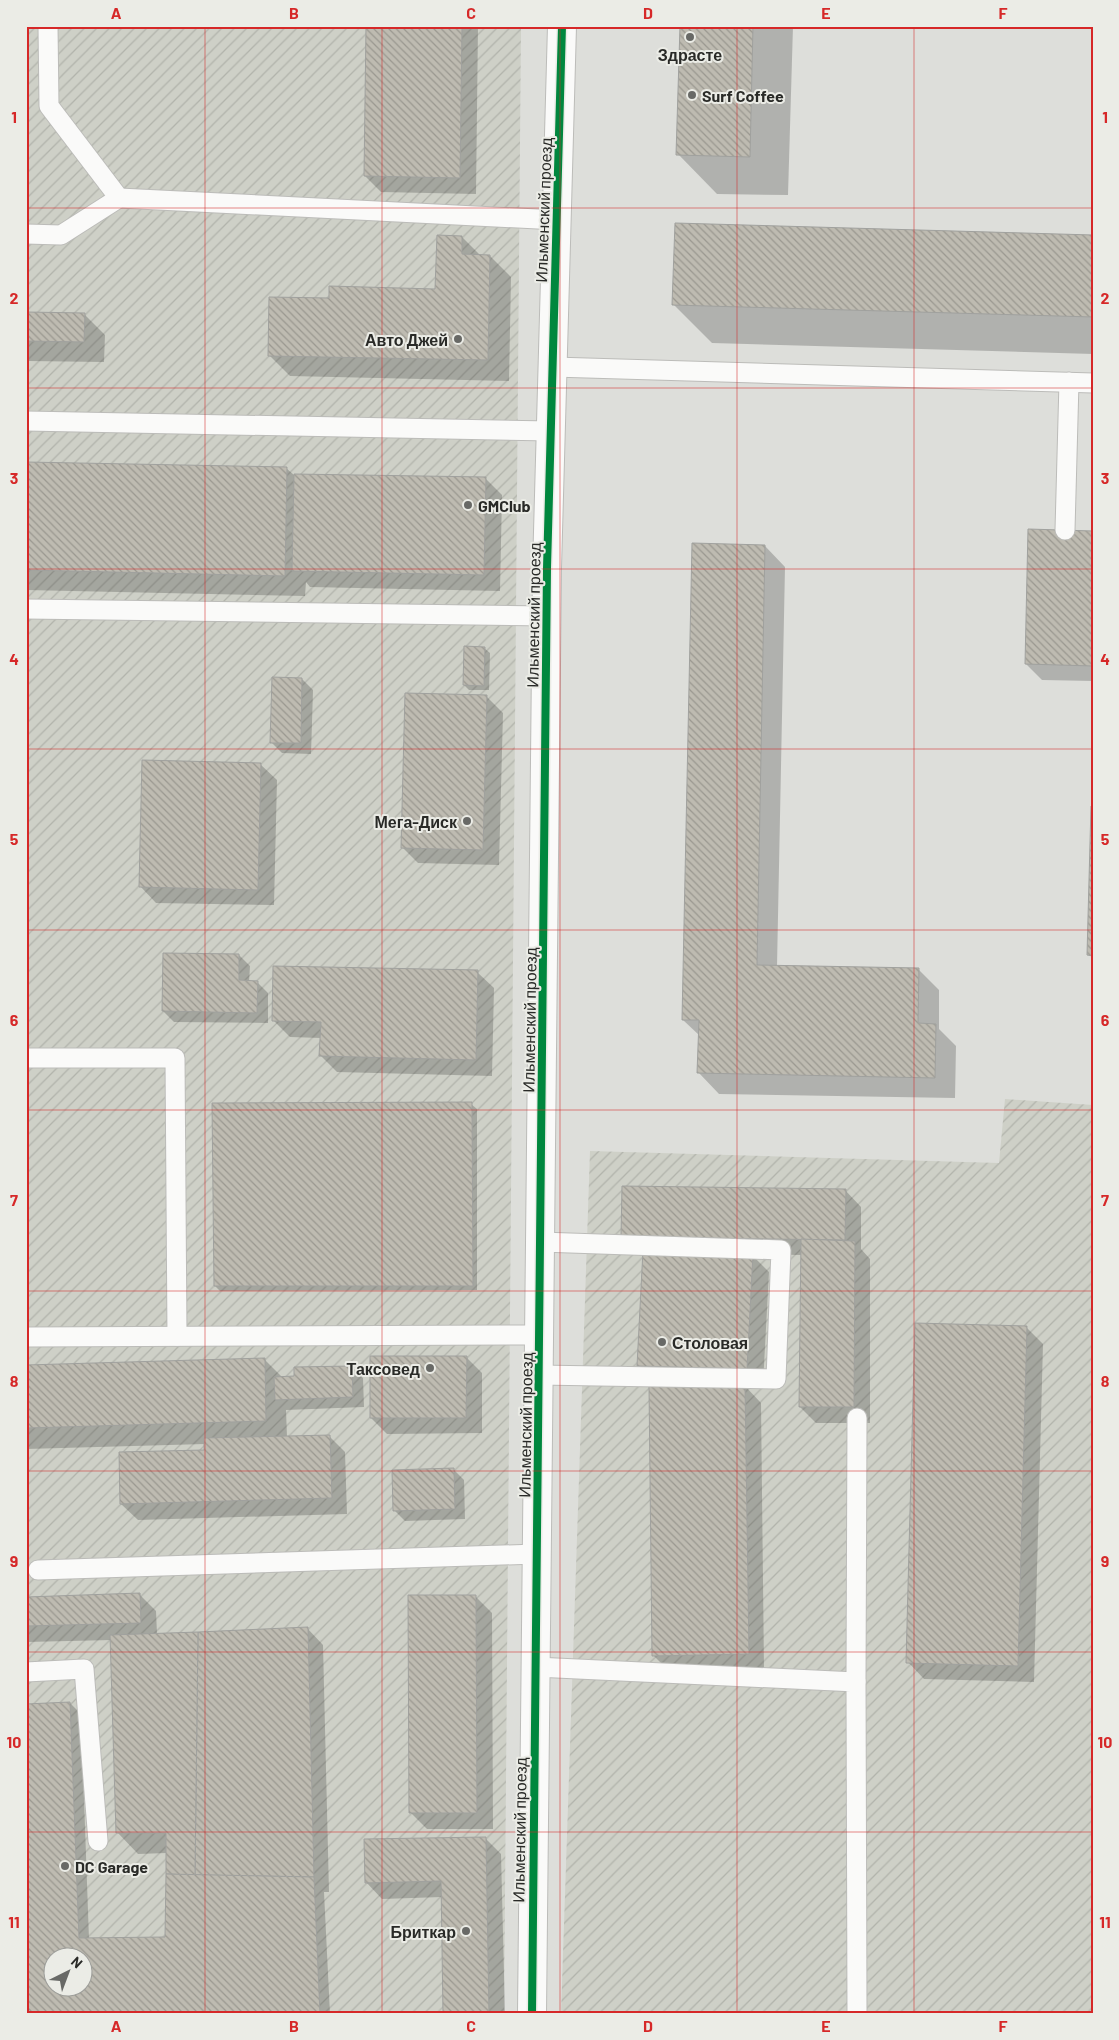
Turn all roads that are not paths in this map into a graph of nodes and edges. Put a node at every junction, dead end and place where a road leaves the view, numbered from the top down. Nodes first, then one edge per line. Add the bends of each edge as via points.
1 (48, 26) edge
2 (562, 26) edge
3 (119, 198) junction
4 (557, 220) junction
5 (26, 234) edge
6 (553, 367) junction
7 (1068, 382) junction
8 (1093, 383) edge
9 (26, 421) edge
10 (551, 431) junction
11 (1064, 530) dead end
12 (26, 609) edge
13 (547, 616) junction
14 (26, 1058) edge
15 (540, 1242) junction
16 (540, 1334) junction
17 (177, 1336) junction
18 (26, 1337) edge
19 (538, 1375) junction
20 (857, 1418) dead end
21 (537, 1554) junction
22 (38, 1570) dead end
23 (535, 1667) junction
24 (26, 1672) edge
25 (856, 1682) junction
26 (98, 1841) dead end
27 (532, 2014) edge
28 (857, 2014) edge

1 - 3 lane via 49,106
2 - 4 street, Ильменский проезд
3 - 4 lane
3 - 5 lane via 61,235
4 - 6 street, Ильменский проезд
6 - 7 lane
6 - 10 street, Ильменский проезд
7 - 8 lane
7 - 11 lane
9 - 10 lane
10 - 13 street, Ильменский проезд
12 - 13 lane
13 - 15 street, Ильменский проезд
14 - 17 lane via 175,1058
15 - 16 street, Ильменский проезд
15 - 19 lane via 781,1250 776,1379
16 - 17 lane
16 - 19 street, Ильменский проезд
17 - 18 lane
19 - 21 street, Ильменский проезд
20 - 25 lane
21 - 22 lane
21 - 23 street, Ильменский проезд
23 - 25 lane
23 - 27 street, Ильменский проезд
24 - 26 lane via 84,1669
25 - 28 lane

